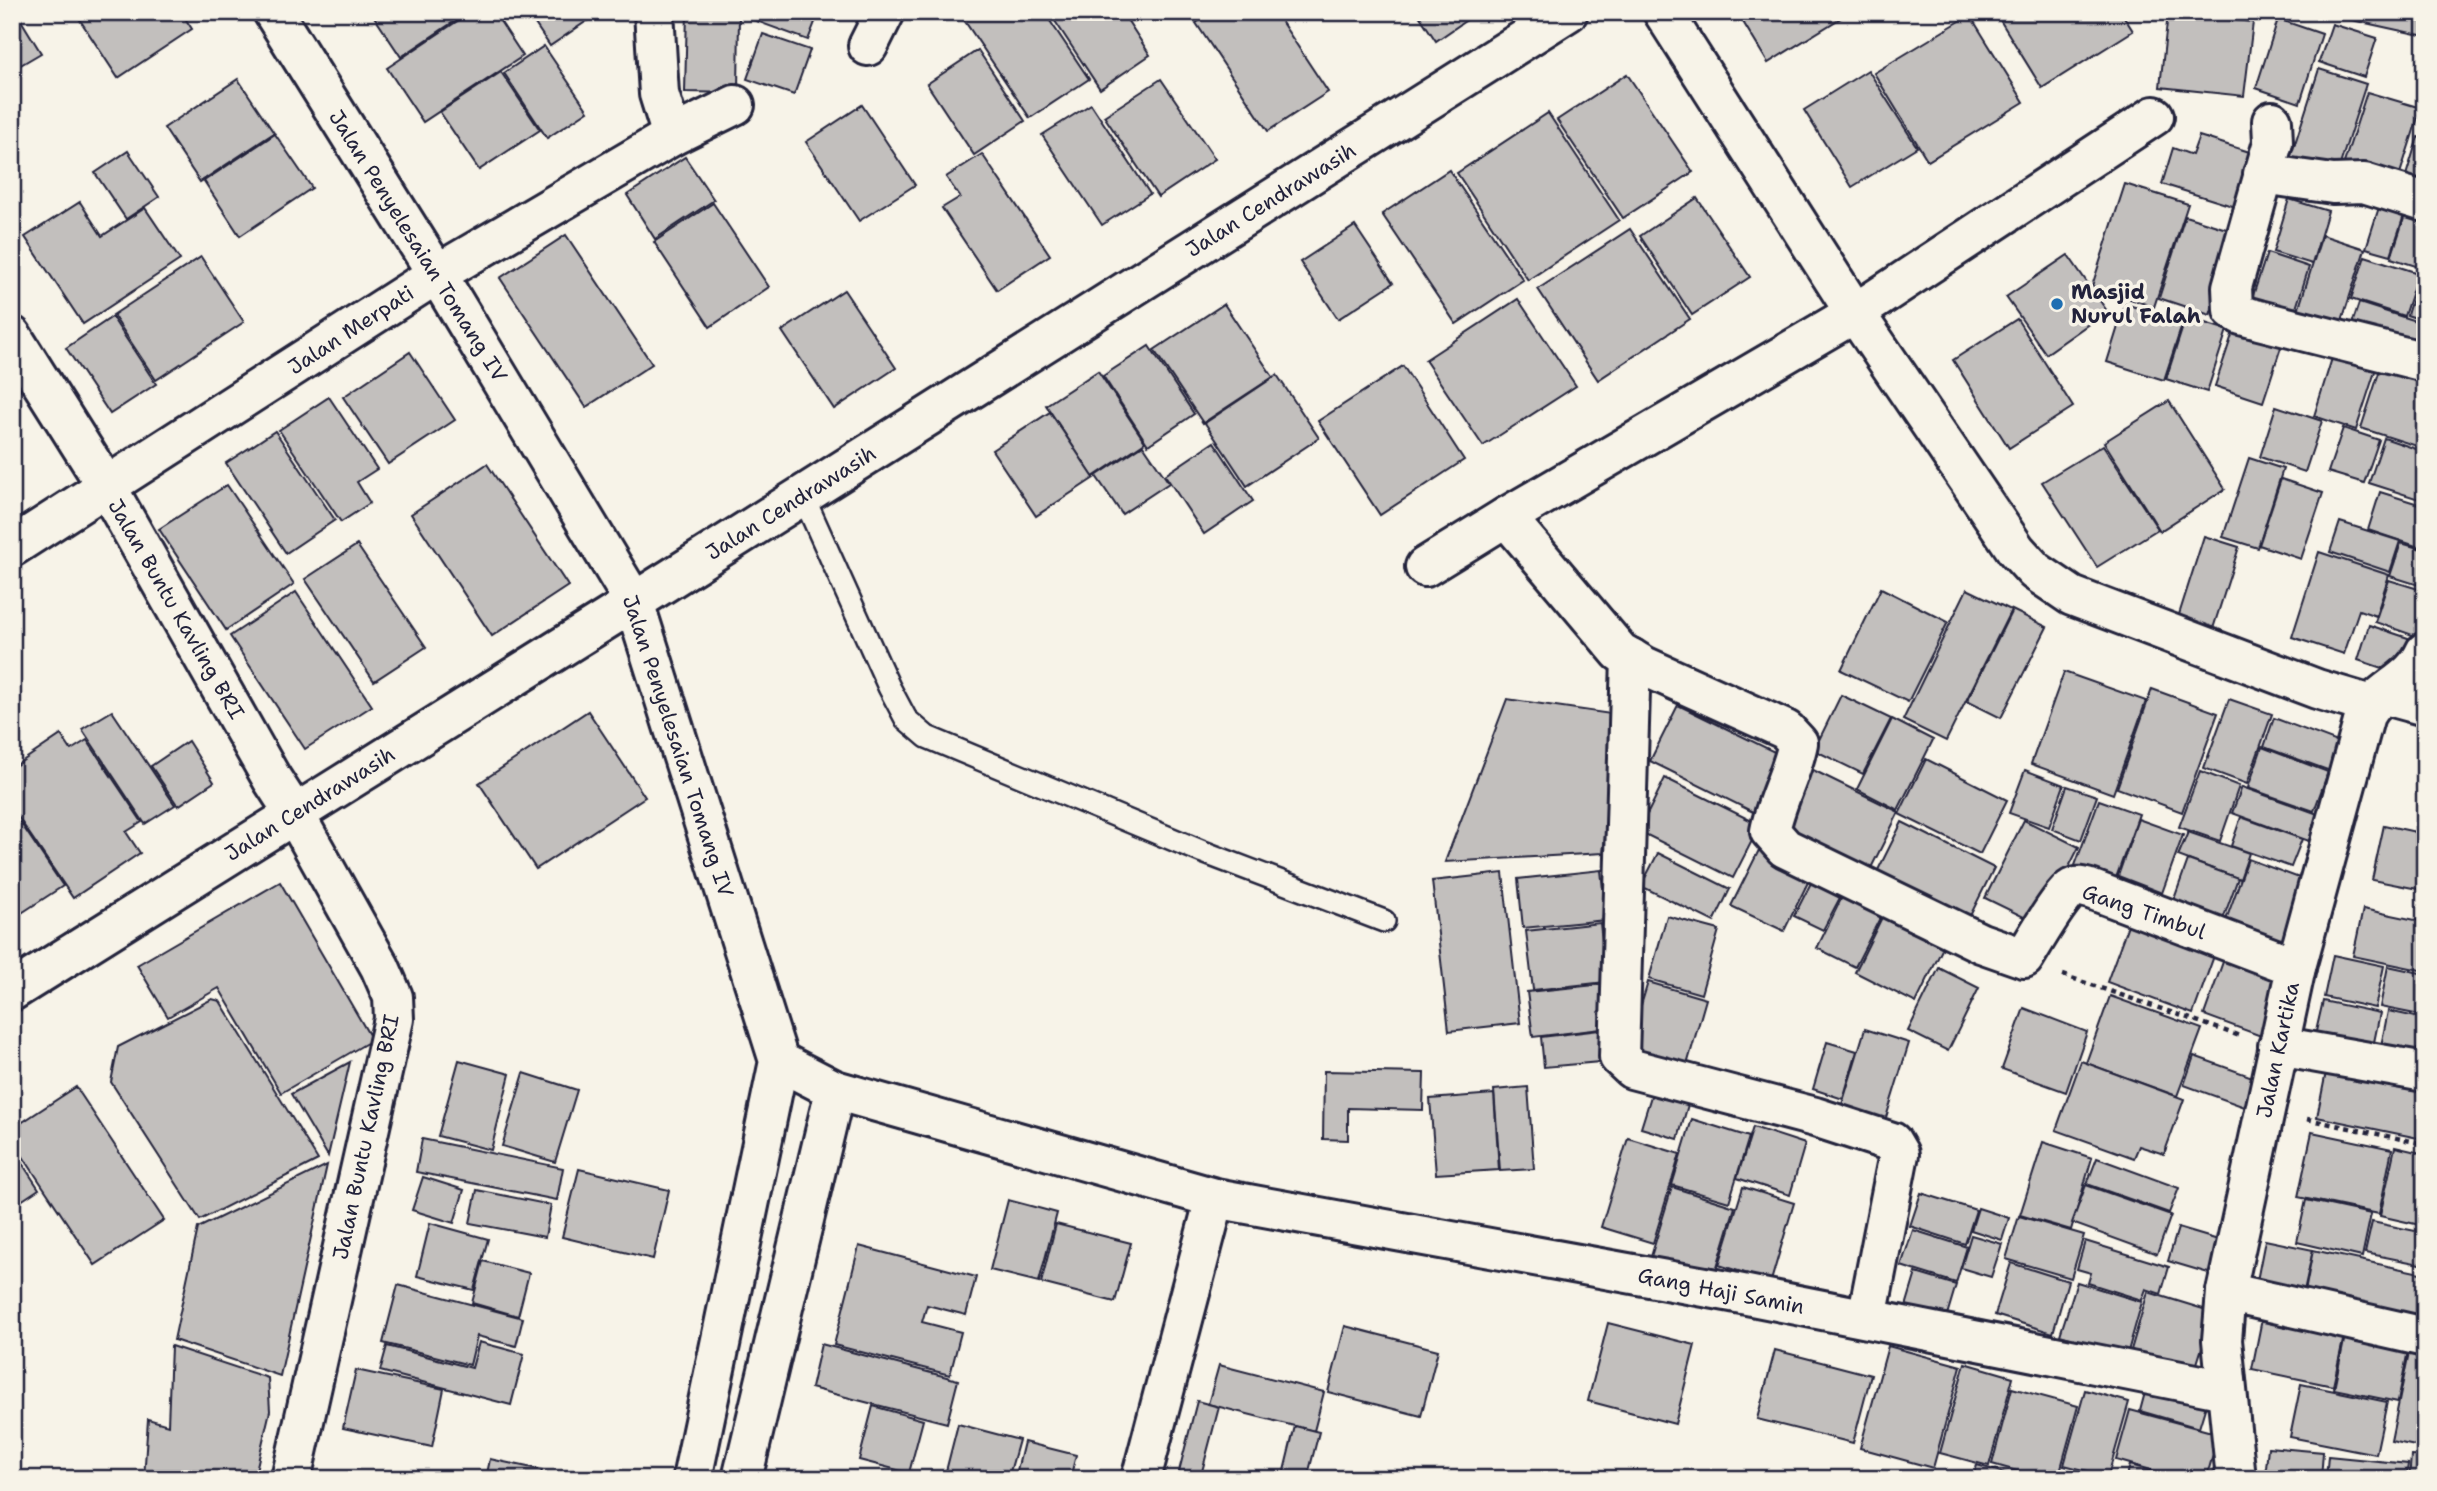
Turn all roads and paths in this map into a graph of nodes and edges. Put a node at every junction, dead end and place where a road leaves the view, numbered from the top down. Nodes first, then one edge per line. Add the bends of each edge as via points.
1 (273, 12) edge
2 (654, 12) edge
3 (885, 12) edge
4 (1568, 12) edge
5 (1662, 12) edge
6 (868, 46) dead end
7 (735, 105) dead end
8 (2154, 116) dead end
9 (2272, 121) dead end
10 (672, 136) junction
11 (2263, 174) junction
12 (2425, 202) edge
13 (437, 274) junction
14 (1855, 313) junction
15 (12, 337) edge
16 (2425, 362) edge
17 (107, 487) junction
18 (803, 496) junction
19 (1506, 517) junction
20 (12, 547) edge
21 (1425, 567) dead end
22 (634, 603) junction
23 (2425, 652) edge
24 (1631, 658) junction
25 (2378, 700) junction
26 (2425, 706) edge
27 (294, 813) junction
28 (1384, 921) dead end
29 (2296, 967) junction
30 (2062, 974) dead end
31 (12, 990) edge
32 (2278, 1046) junction
33 (779, 1061) junction
34 (2425, 1072) edge
35 (835, 1090) junction
36 (2265, 1110) junction
37 (2425, 1144) edge
38 (1215, 1198) junction
39 (2226, 1292) junction
40 (1867, 1318) junction
41 (2425, 1337) edge
42 (2227, 1390) junction
43 (291, 1479) edge
44 (692, 1479) edge
45 (742, 1479) edge
46 (1141, 1479) edge
47 (2235, 1479) edge

1 - 13 street, Jalan Penyelesaian Tomang IV
2 - 10 street via 659,94
3 - 6 street
4 - 18 street, Jalan Cendrawasih
5 - 14 street
7 - 10 street, Jalan Merpati
8 - 14 street
9 - 11 street via 2273,142
10 - 13 street, Jalan Merpati
11 - 12 street via 2333,184 2364,183
11 - 16 street via 2232,287 2233,310
13 - 17 street, Jalan Merpati
13 - 22 street, Jalan Penyelesaian Tomang IV
14 - 19 street
14 - 25 street via 2016,550 2035,571 2072,596 2317,689
15 - 17 street, Jalan Buntu Kavling BRI
17 - 20 street, Jalan Merpati
17 - 27 street, Jalan Buntu Kavling BRI
18 - 22 street, Jalan Cendrawasih
18 - 28 lane via 889,687 906,719 927,737 1203,852
19 - 21 street
19 - 24 street via 1603,635
22 - 27 street, Jalan Cendrawasih
22 - 33 street, Jalan Penyelesaian Tomang IV
23 - 25 street, Jalan Kartika via 2414,669
24 - 29 street, Gang Timbul via 1786,730 1798,743 1770,831 1785,848 1981,943 2024,958 2062,899 2078,887
24 - 40 street via 1619,1057 1632,1069 1815,1116 1892,1142 1899,1154
25 - 26 street
25 - 29 street, Jalan Kartika via 2365,715
27 - 31 street, Jalan Cendrawasih
27 - 43 street, Jalan Buntu Kavling BRI via 380,967 393,997 394,1019
29 - 32 street, Jalan Kartika
30 - 32 path
32 - 34 street
32 - 36 street, Jalan Kartika
33 - 35 street
33 - 44 street, Jalan Penyelesaian Tomang IV
35 - 38 street, Gang Haji Samin
35 - 45 street
36 - 37 path
36 - 39 street, Jalan Kartika
38 - 40 street, Gang Haji Samin
38 - 46 street
39 - 41 street
39 - 42 street, Jalan Kartika via 2222,1340
40 - 42 street, Gang Haji Samin
42 - 47 street, Jalan Kartika

